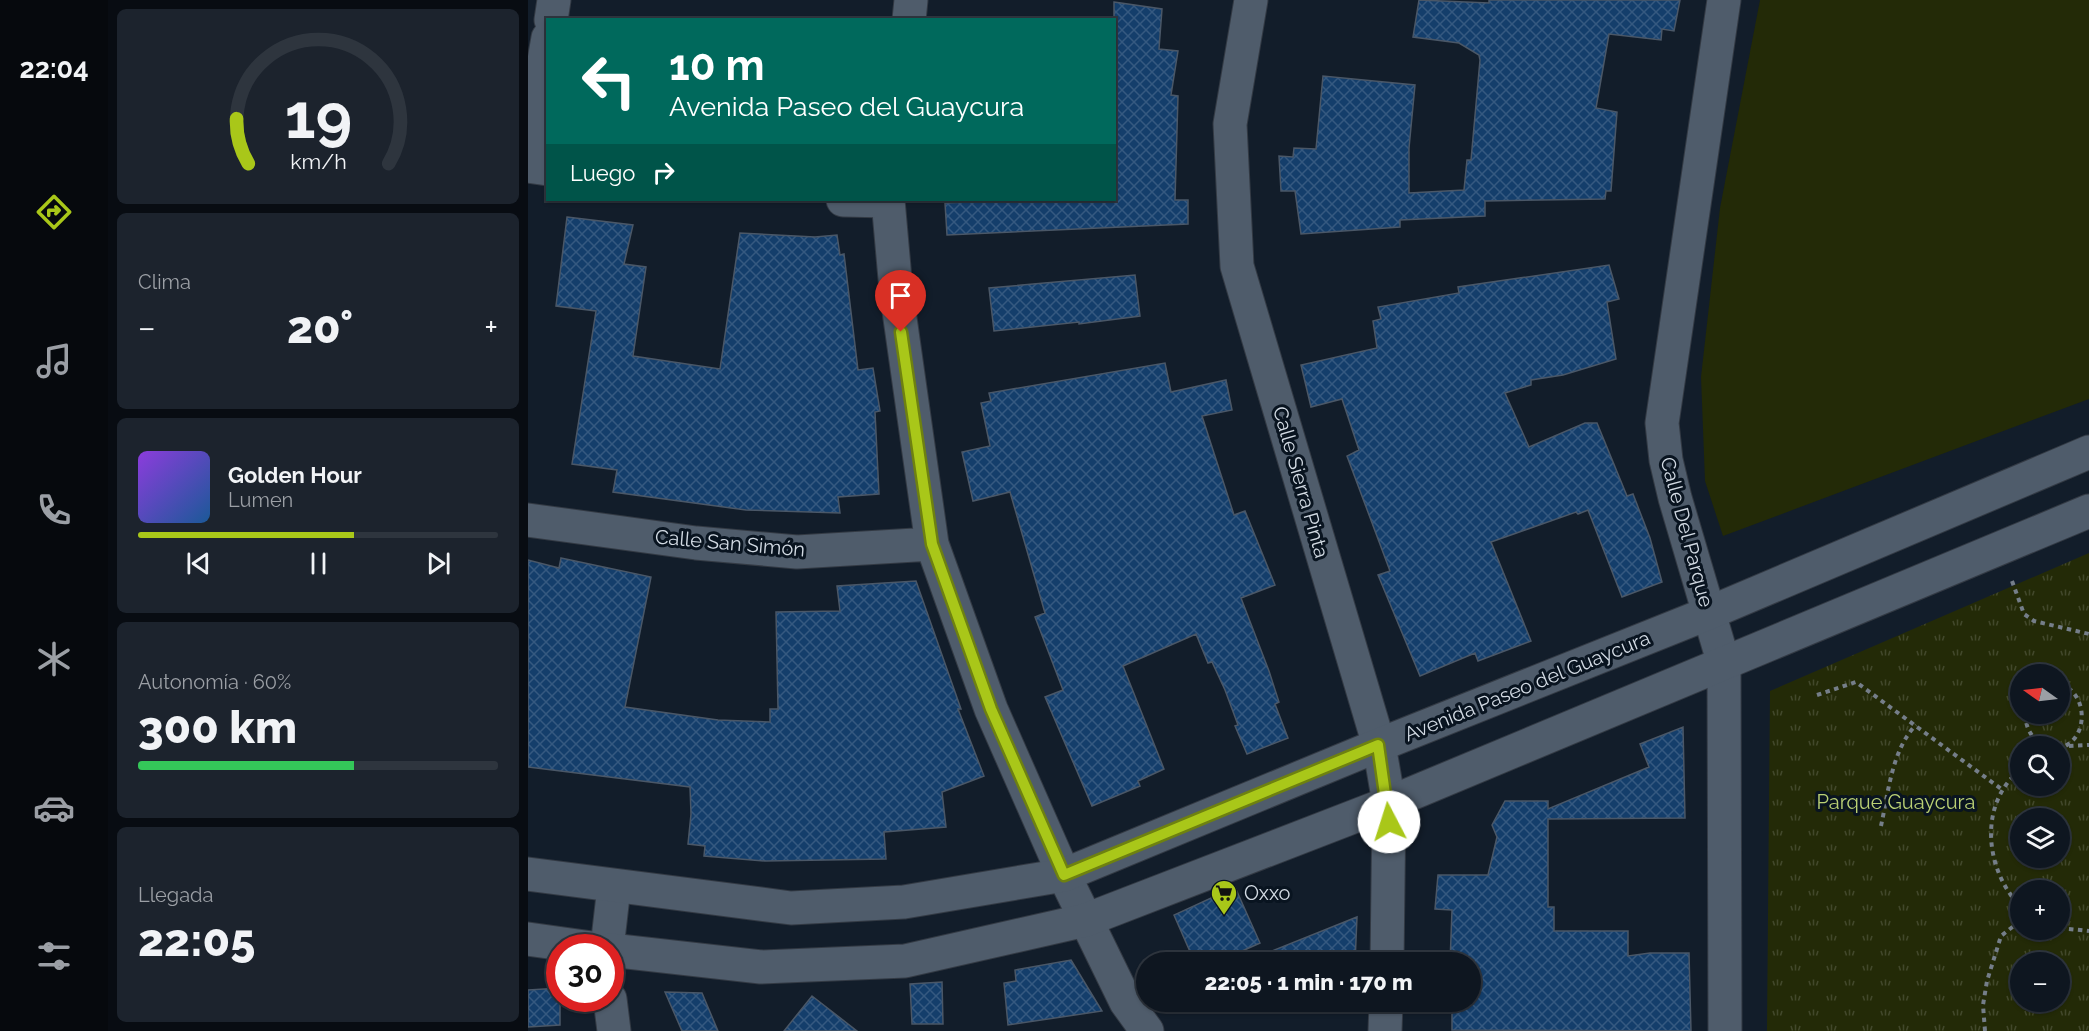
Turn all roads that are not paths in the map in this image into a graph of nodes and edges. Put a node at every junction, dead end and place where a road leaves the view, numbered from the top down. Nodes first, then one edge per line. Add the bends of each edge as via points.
1 (554, 0) edge
2 (911, 0) edge
3 (1251, 0) edge
4 (1724, 0) edge
5 (551, 18) edge
6 (909, 18) edge
7 (546, 49) edge
8 (528, 150) edge
9 (528, 166) edge
10 (546, 169) edge
11 (888, 201) edge
12 (2089, 452) edge
13 (2089, 511) edge
14 (528, 520) edge
15 (932, 544) junction
16 (1709, 614) junction
17 (1724, 664) junction
18 (1378, 745) junction
19 (1389, 803) junction
20 (528, 874) edge
21 (1064, 875) junction
22 (614, 887) junction
23 (1086, 920) junction
24 (609, 934) edge
25 (528, 939) edge
26 (546, 942) edge
27 (624, 952) edge
28 (1387, 952) edge
29 (612, 1012) edge
30 (1386, 1012) edge
31 (614, 1031) edge
32 (1147, 1031) edge
33 (1385, 1031) edge
34 (1725, 1031) edge

1 - 5 street
2 - 6 street
3 - 18 street, Calle Sierra Pinta via 1230,124 1237,266
4 - 16 street, Calle Del Parque via 1662,423 1675,498
7 - 8 street
9 - 10 street
11 - 15 street via 896,290
12 - 16 street, Avenida Paseo del Guaycura
13 - 17 street
14 - 15 street, Calle San Simón via 797,552
15 - 21 street via 991,709
16 - 17 street, Calle Del Parque
16 - 18 street, Avenida Paseo del Guaycura
17 - 19 street
17 - 34 street, Calle Del Parque
18 - 19 street, Calle Sierra Pinta
18 - 21 street, Avenida Paseo del Guaycura
19 - 23 street
19 - 28 street, Calle Sierra Pinta
20 - 22 street, Avenida Paseo del Guaycura
21 - 22 street, Avenida Paseo del Guaycura via 904,902 791,908
21 - 23 street
22 - 24 street
23 - 27 street via 905,961 760,967
23 - 32 street via 1126,1002
25 - 26 street
29 - 31 street
30 - 33 street

